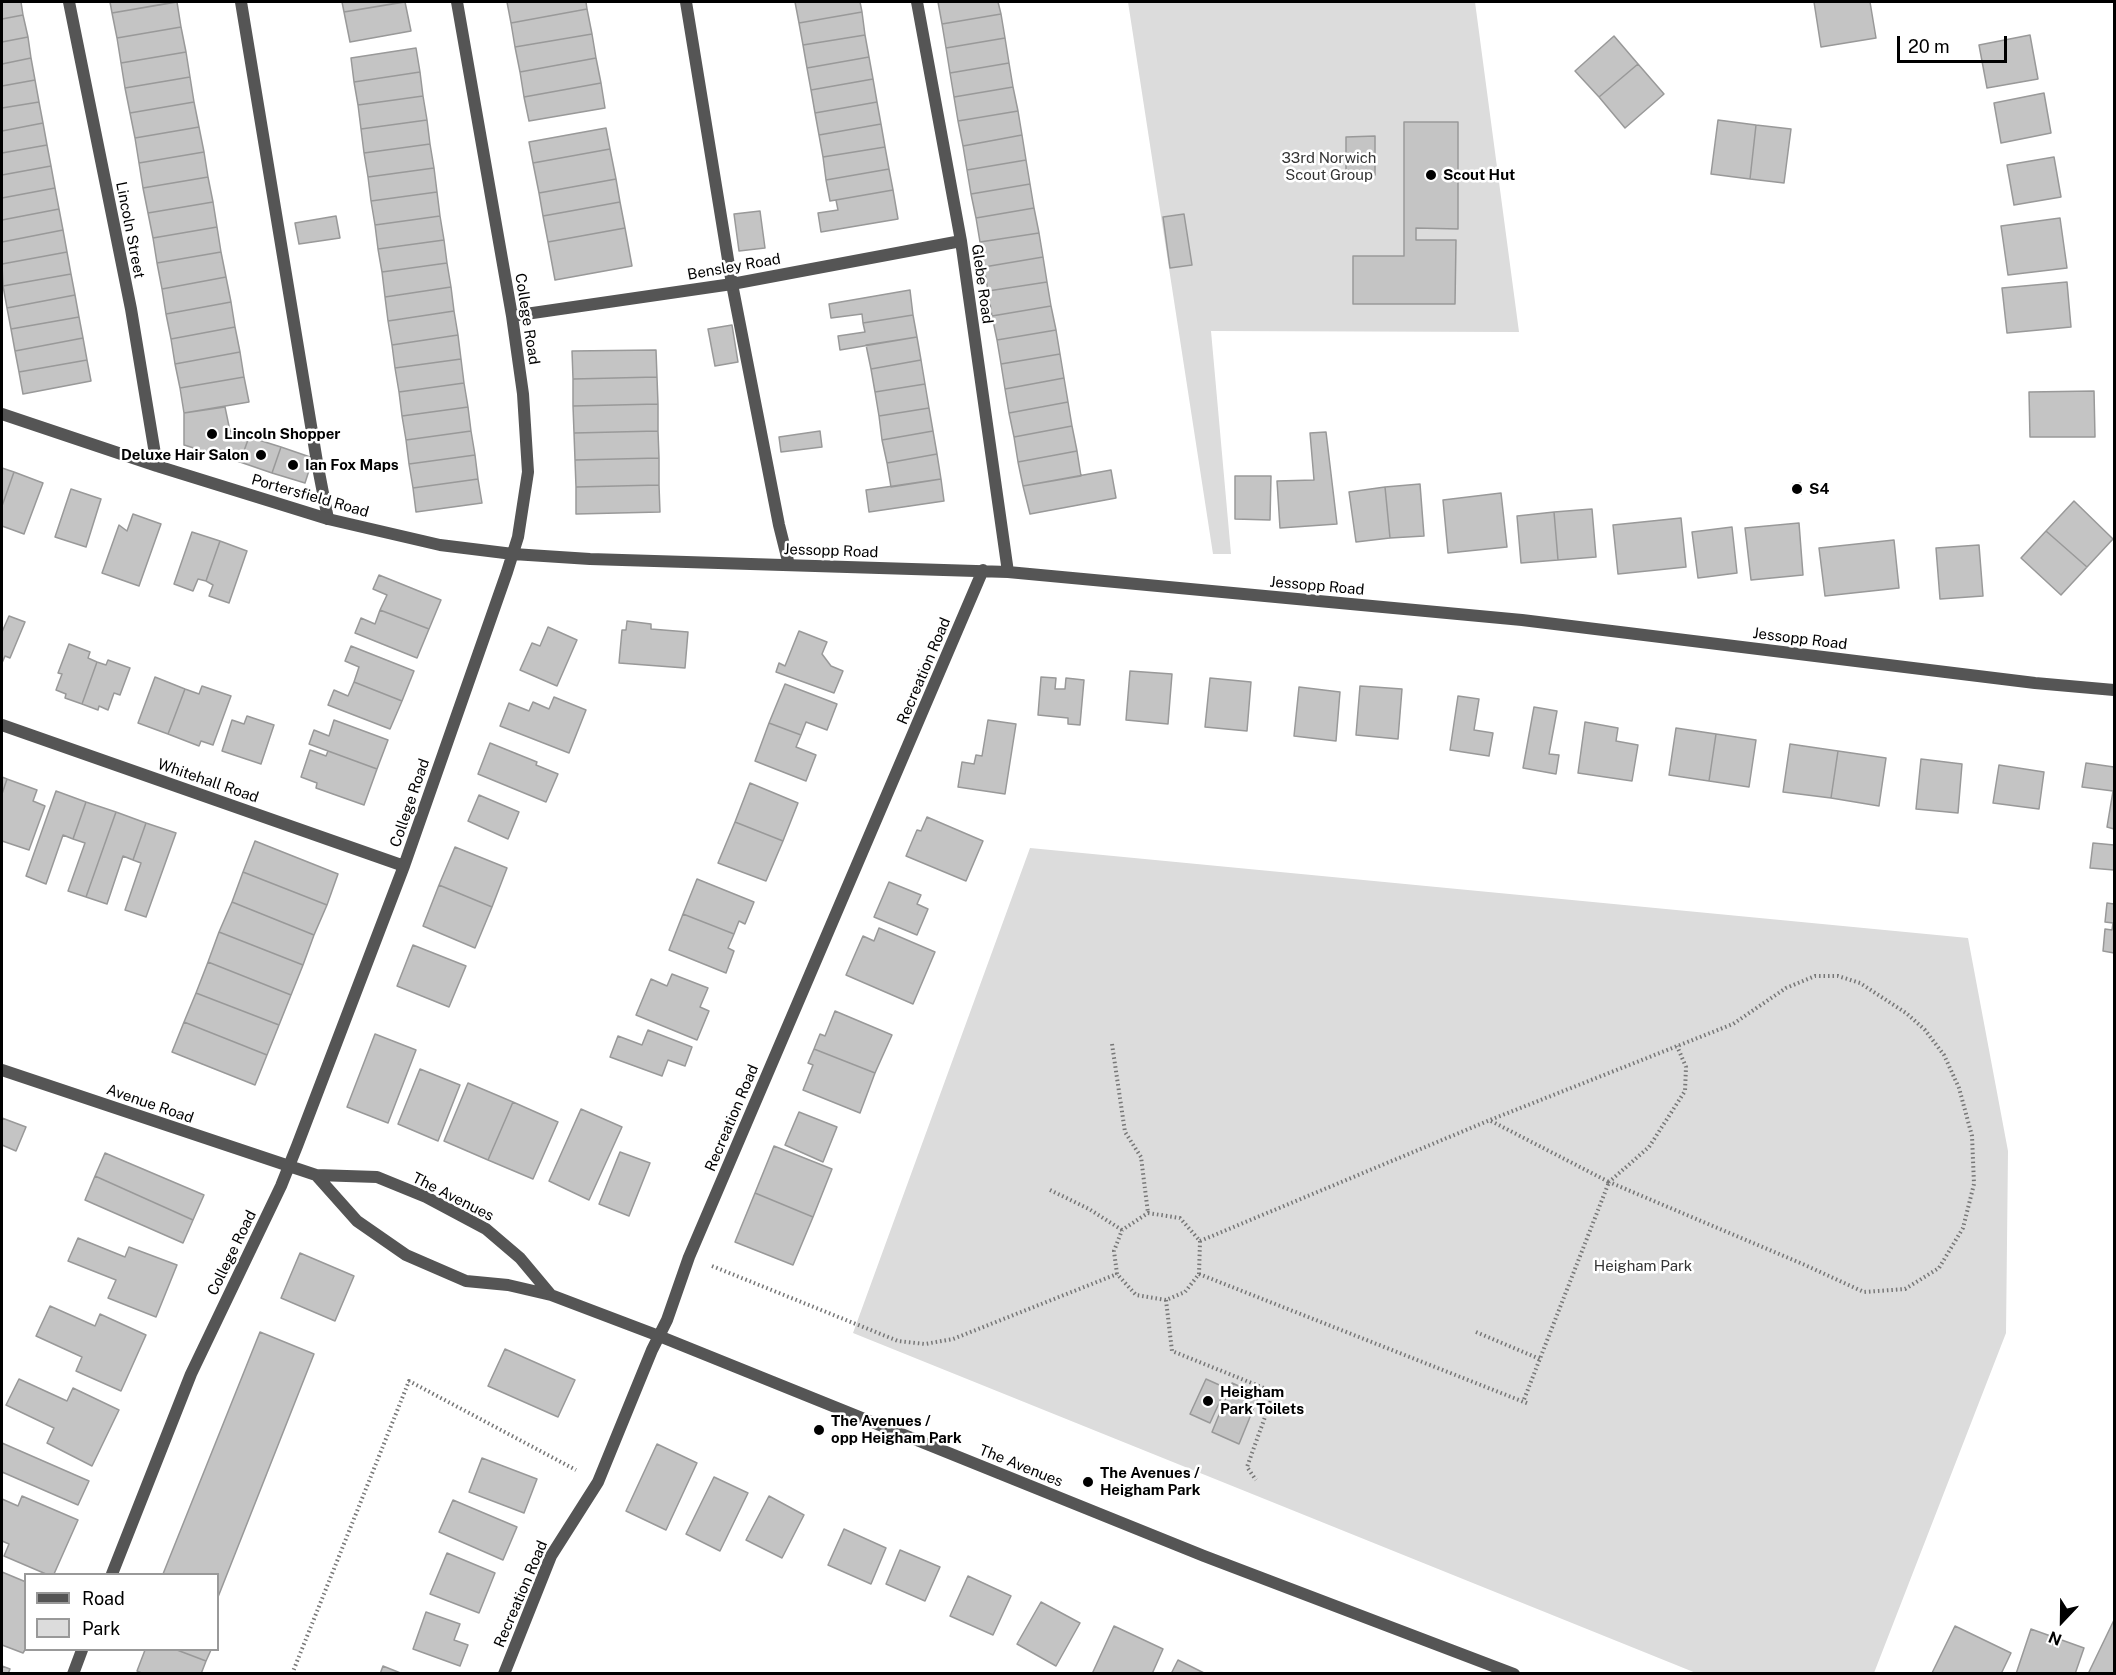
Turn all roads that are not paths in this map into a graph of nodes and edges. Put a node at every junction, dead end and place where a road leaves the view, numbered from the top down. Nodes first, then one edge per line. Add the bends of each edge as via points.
1 (69, 2) edge
2 (241, 2) edge
3 (457, 2) edge
4 (686, 2) edge
5 (917, 2) edge
6 (961, 241) junction
7 (732, 284) junction
8 (512, 316) junction
9 (2, 414) edge
10 (157, 466) junction
11 (328, 519) junction
12 (513, 554) junction
13 (789, 565) junction
14 (983, 570) junction
15 (1008, 572) junction
16 (2115, 690) edge
17 (2, 725) edge
18 (404, 866) junction
19 (2, 1070) edge
20 (290, 1166) junction
21 (316, 1175) junction
22 (551, 1295) junction
23 (658, 1336) junction
24 (113, 1573) edge
25 (82, 1651) edge
26 (73, 1674) edge
27 (504, 1674) edge
28 (1514, 1674) edge

1 - 10 street, Lincoln Street via 131,309
2 - 11 street
3 - 8 street, College Road
4 - 7 street
5 - 6 street, Glebe Road
6 - 7 street, Bensley Road
6 - 15 street, Glebe Road
7 - 8 street, Bensley Road
7 - 13 street
8 - 12 street, College Road via 528,472
9 - 10 street, Portersfield Road
10 - 11 street, Portersfield Road
11 - 12 street, Portersfield Road via 440,545
12 - 13 street, Jessopp Road
12 - 18 street, College Road
13 - 14 street, Jessopp Road
14 - 15 street, Jessopp Road
14 - 23 street, Recreation Road
15 - 16 street, Jessopp Road via 1522,620
17 - 18 street, Whitehall Road
18 - 20 street, College Road
19 - 20 street, Avenue Road
20 - 21 street, The Avenues
20 - 24 street, College Road via 190,1374
21 - 22 street, The Avenues via 357,1221 406,1255 465,1281
21 - 22 street, The Avenues via 377,1177 426,1197 486,1229 520,1258
22 - 23 street, The Avenues
23 - 27 street, Recreation Road via 598,1482 551,1556
23 - 28 street, The Avenues via 1192,1551
25 - 26 street

